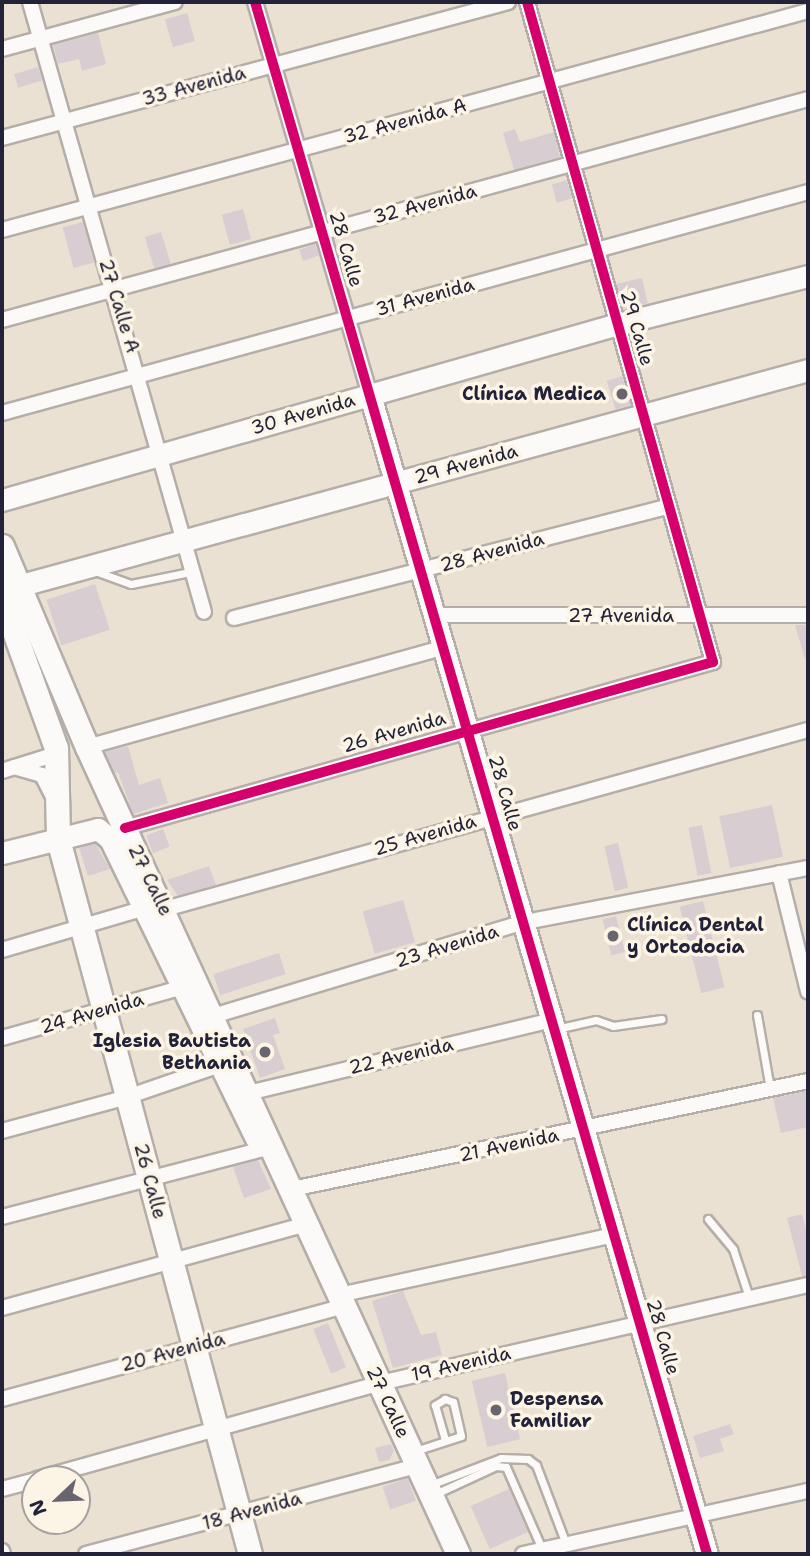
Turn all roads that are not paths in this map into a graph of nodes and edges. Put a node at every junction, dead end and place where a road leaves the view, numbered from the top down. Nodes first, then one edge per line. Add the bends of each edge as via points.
1 (30, 2) edge
2 (175, 2) edge
3 (255, 2) edge
4 (508, 2) edge
5 (527, 2) edge
6 (808, 11) edge
7 (40, 38) junction
8 (2, 49) edge
9 (273, 64) junction
10 (549, 81) junction
11 (808, 99) edge
12 (63, 122) junction
13 (2, 138) edge
14 (299, 150) junction
15 (572, 163) junction
16 (808, 192) edge
17 (89, 205) junction
18 (2, 230) edge
19 (323, 232) junction
20 (597, 250) junction
21 (808, 276) edge
22 (114, 288) junction
23 (348, 318) junction
24 (2, 320) edge
25 (618, 324) junction
26 (808, 370) edge
27 (139, 373) junction
28 (370, 395) junction
29 (2, 413) edge
30 (643, 416) junction
31 (162, 454) junction
32 (396, 483) junction
33 (2, 500) edge
34 (669, 506) junction
35 (186, 538) junction
36 (2, 546) edge
37 (87, 567) junction
38 (196, 570) junction
39 (422, 570) junction
40 (7, 591) edge
41 (204, 612) dead end
42 (435, 615) junction
43 (700, 615) junction
44 (808, 615) edge
45 (234, 618) dead end
46 (444, 647) junction
47 (713, 662) joint
48 (468, 729) junction
49 (808, 730) edge
50 (87, 747) junction
51 (56, 748) junction
52 (8, 769) edge
53 (56, 807) junction
54 (493, 815) junction
55 (125, 828) junction
56 (58, 839) junction
57 (2, 853) edge
58 (808, 868) edge
59 (779, 873) junction
60 (155, 909) junction
61 (524, 922) junction
62 (82, 928) junction
63 (2, 950) edge
64 (183, 987) junction
65 (808, 990) edge
66 (104, 1010) junction
67 (757, 1015) dead end
68 (213, 1016) junction
69 (661, 1019) dead end
70 (554, 1024) junction
71 (2, 1038) edge
72 (220, 1065) junction
73 (808, 1081) edge
74 (770, 1090) junction
75 (248, 1093) junction
76 (127, 1097) junction
77 (585, 1129) junction
78 (2, 1131) edge
79 (260, 1150) junction
80 (150, 1178) junction
81 (292, 1189) junction
82 (2, 1217) edge
83 (304, 1218) junction
84 (709, 1219) dead end
85 (615, 1235) junction
86 (172, 1262) junction
87 (808, 1284) edge
88 (749, 1297) junction
89 (341, 1301) junction
90 (2, 1308) edge
91 (640, 1321) junction
92 (194, 1345) junction
93 (380, 1383) junction
94 (2, 1399) edge
95 (217, 1430) junction
96 (445, 1441) junction
97 (414, 1460) junction
98 (88, 1465) edge
99 (21, 1483) edge
100 (2, 1489) edge
101 (429, 1491) junction
102 (808, 1491) edge
103 (239, 1515) junction
104 (695, 1515) junction
105 (566, 1544) junction
106 (542, 1550) junction
107 (86, 1554) edge
108 (250, 1554) edge
109 (458, 1554) edge
110 (523, 1554) edge
111 (707, 1554) edge

1 - 7 street, 27 Calle A
2 - 7 street
3 - 9 street, 28 Calle
4 - 9 street, 33 Avenida
5 - 10 street, 29 Calle
6 - 10 street, 32 Avenida A
7 - 8 street
7 - 12 street, 27 Calle A
9 - 12 street, 33 Avenida
9 - 14 street, 28 Calle
10 - 14 street, 32 Avenida A
10 - 15 street, 29 Calle
11 - 15 street, 32 Avenida
12 - 13 street, 33 Avenida
12 - 17 street, 27 Calle A
14 - 17 street, 32 Avenida A
14 - 19 street, 28 Calle
15 - 19 street, 32 Avenida
15 - 20 street, 29 Calle
16 - 20 street, 31 Avenida
17 - 18 street, 32 Avenida A
17 - 22 street, 27 Calle A
19 - 22 street, 32 Avenida
19 - 23 street, 28 Calle
20 - 23 street, 31 Avenida
20 - 25 street, 29 Calle
21 - 25 street, 30 Avenida
22 - 24 street, 32 Avenida
22 - 27 street, 27 Calle A
23 - 27 street, 31 Avenida
23 - 28 street, 28 Calle
25 - 28 street, 30 Avenida
25 - 30 street, 29 Calle
26 - 30 street, 29 Avenida
27 - 29 street, 31 Avenida
27 - 31 street, 27 Calle A
28 - 31 street, 30 Avenida
28 - 32 street, 28 Calle
30 - 32 street, 29 Avenida
30 - 34 street, 29 Calle
31 - 33 street, 30 Avenida
31 - 35 street, 27 Calle A
32 - 35 street, 29 Avenida
32 - 39 street, 28 Calle
34 - 39 street, 28 Avenida
34 - 43 street, 29 Calle
35 - 37 street, 29 Avenida
35 - 38 street, 27 Calle A
36 - 40 main road, 27 Calle
37 - 38 lane via 131,584
37 - 40 street, 29 Avenida
38 - 41 street, 27 Calle A
39 - 42 street, 28 Calle
39 - 45 street, 28 Avenida
40 - 50 main road, 27 Calle
40 - 51 main road, 27 Calle
42 - 43 street, 27 Avenida
42 - 46 street, 28 Calle
43 - 44 street, 27 Avenida
43 - 47 street, 29 Calle
46 - 48 street, 28 Calle
46 - 50 street
47 - 48 street, 26 Avenida
48 - 54 street, 28 Calle
48 - 55 street, 26 Avenida
49 - 54 street, 25 Avenida
50 - 55 main road, 27 Calle
51 - 52 street via 50,756
51 - 53 main road, 27 Calle
52 - 53 street via 42,775
53 - 56 main road, 26 Calle
54 - 60 street, 25 Avenida
54 - 61 street, 28 Calle
55 - 60 main road, 27 Calle
56 - 57 street
56 - 60 street, 27 Calle via 98,829 117,847
56 - 62 main road, 26 Calle
58 - 59 street, 23 Avenida
59 - 61 street, 23 Avenida
59 - 65 street
60 - 62 street, 25 Avenida
60 - 64 street, 27 Calle
60 - 68 main road, 27 Calle
61 - 68 street, 23 Avenida
61 - 70 street, 28 Calle
62 - 63 street, 25 Avenida
62 - 66 main road, 26 Calle
64 - 66 street, 24 Avenida
64 - 72 street, 27 Calle
66 - 71 street, 24 Avenida
66 - 76 main road, 26 Calle
67 - 74 lane
68 - 75 main road, 27 Calle
69 - 70 lane via 613,1026 596,1020
70 - 75 street, 22 Avenida
70 - 77 street, 28 Calle
72 - 76 street
72 - 79 street, 27 Calle
73 - 74 street, 21 Avenida
74 - 77 street, 21 Avenida
75 - 81 main road, 27 Calle
76 - 78 street
76 - 80 main road, 26 Calle
77 - 81 street, 21 Avenida
77 - 85 street, 28 Calle
79 - 80 street
79 - 83 street, 27 Calle via 279,1190
80 - 82 street
80 - 86 main road, 26 Calle
81 - 83 main road, 27 Calle
83 - 86 street
83 - 89 main road, 27 Calle
84 - 88 lane via 733,1249
85 - 89 street, 20 Avenida
85 - 91 street, 28 Calle
86 - 90 street
86 - 92 main road, 26 Calle
87 - 88 street, 19 Avenida
88 - 91 street, 19 Avenida
89 - 92 street, 20 Avenida
89 - 93 main road, 27 Calle
91 - 93 street, 19 Avenida
91 - 104 street, 28 Calle
92 - 94 street, 20 Avenida
92 - 95 main road, 26 Calle
93 - 95 street, 19 Avenida
93 - 97 main road, 27 Calle
95 - 98 street, 19 Avenida
95 - 103 main road, 26 Calle
96 - 96 lane via 462,1432 453,1402 445,1399 435,1405
96 - 97 lane
97 - 101 main road, 27 Calle
97 - 103 street, 18 Avenida
99 - 100 street, 19 Avenida
101 - 105 lane via 500,1458 528,1459 536,1465
101 - 106 lane via 496,1466 506,1467
101 - 109 main road, 27 Calle
102 - 104 street
103 - 107 street, 18 Avenida
103 - 108 main road, 26 Calle
104 - 105 street
104 - 111 street, 28 Calle
105 - 106 street
106 - 110 street

